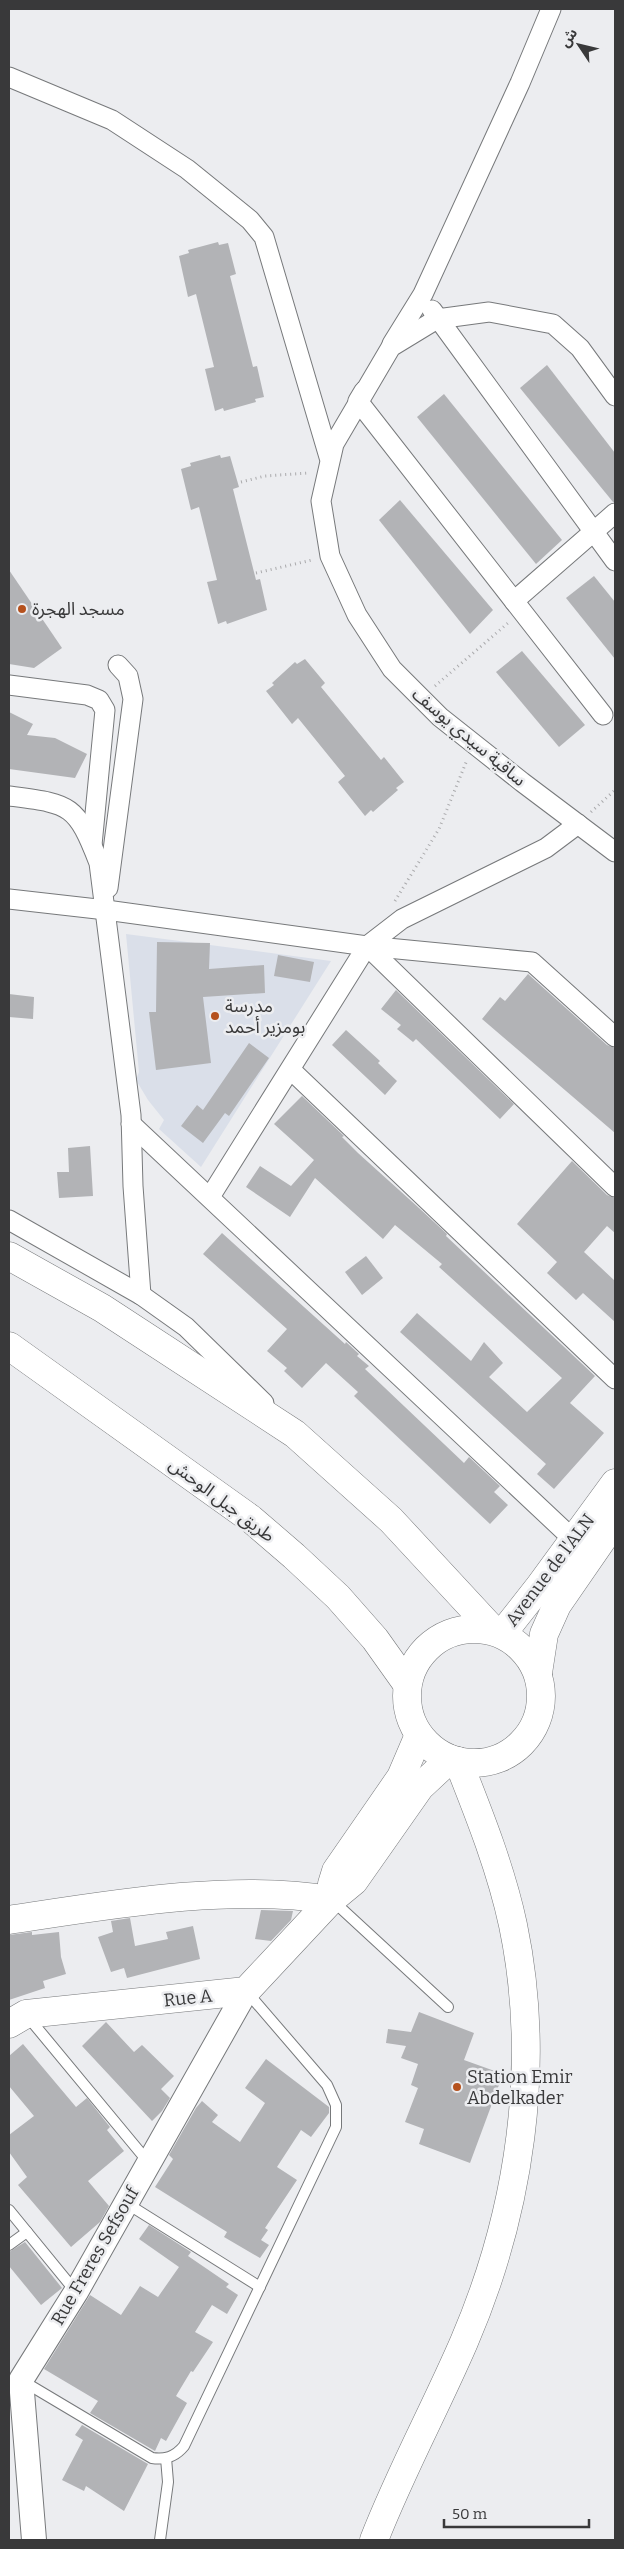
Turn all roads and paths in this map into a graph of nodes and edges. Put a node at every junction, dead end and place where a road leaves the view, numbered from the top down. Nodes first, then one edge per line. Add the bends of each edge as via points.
1 (551, 9) edge
2 (9, 77) edge
3 (423, 294) junction
4 (437, 319) junction
5 (615, 396) edge
6 (358, 401) junction
7 (328, 465) junction
8 (241, 482) dead end
9 (615, 513) edge
10 (594, 532) junction
11 (330, 556) junction
12 (615, 561) edge
13 (256, 573) dead end
14 (518, 606) junction
15 (118, 665) dead end
16 (9, 685) edge
17 (421, 698) junction
18 (603, 715) dead end
19 (474, 744) junction
20 (615, 790) edge
21 (9, 796) edge
22 (578, 824) junction
23 (92, 845) junction
24 (615, 852) edge
25 (9, 899) edge
26 (393, 904) dead end
27 (106, 910) junction
28 (367, 946) junction
29 (615, 1037) edge
30 (290, 1070) junction
31 (131, 1124) junction
32 (615, 1188) edge
33 (210, 1197) junction
34 (9, 1220) edge
35 (9, 1256) edge
36 (141, 1295) junction
37 (9, 1346) edge
38 (615, 1379) edge
39 (295, 1434) junction
40 (615, 1483) edge
41 (615, 1521) edge
42 (574, 1540) junction
43 (497, 1632) junction
44 (538, 1673) junction
45 (408, 1684) junction
46 (419, 1735) junction
47 (454, 1760) junction
48 (331, 1900) junction
49 (9, 1920) edge
50 (246, 1991) junction
51 (448, 2006) dead end
52 (17, 2020) edge
53 (149, 2163) junction
54 (126, 2203) junction
55 (9, 2210) edge
56 (27, 2232) junction
57 (9, 2245) edge
58 (260, 2287) junction
59 (76, 2292) junction
60 (15, 2382) edge
61 (166, 2458) junction
62 (34, 2540) edge
63 (160, 2540) edge
64 (374, 2540) edge

1 - 3 street
2 - 7 street via 112,120 187,169 250,220 264,237
3 - 4 street
3 - 6 street
4 - 5 street, ساقية سيدي يوسف via 489,312 553,324 580,348
4 - 6 street, ساقية سيدي يوسف via 391,347
4 - 10 street
6 - 7 street, ساقية سيدي يوسف via 334,444
6 - 14 street
7 - 8 path
7 - 11 street, ساقية سيدي يوسف via 321,501
9 - 10 street
10 - 12 street
10 - 14 street
11 - 13 path
11 - 17 street, ساقية سيدي يوسف via 356,614 392,669
14 - 17 path
14 - 18 street
15 - 27 street via 128,676 133,699
16 - 23 street via 87,695 99,700 104,710
17 - 19 street, ساقية سيدي يوسف
19 - 22 street, ساقية سيدي يوسف
19 - 26 path via 439,829
20 - 22 path
21 - 23 street via 57,803 73,813
22 - 24 street, ساقية سيدي يوسف
22 - 28 street via 546,848 402,919
23 - 27 street
25 - 27 street
27 - 28 street
27 - 31 street
28 - 29 street via 532,962
28 - 30 street
28 - 32 street
30 - 33 street
30 - 38 street
31 - 33 street
31 - 36 street
33 - 42 street
34 - 36 street
35 - 39 main road via 102,1308
36 - 39 street via 186,1327
37 - 45 main road, طريق جبل الوحش via 251,1519 287,1549 338,1597
39 - 43 main road via 391,1520
40 - 42 main road, Avenue de l'ALN
41 - 44 main road via 557,1605 544,1634
42 - 43 main road, Avenue de l'ALN
43 - 44 main road via 518,1643
43 - 45 main road via 465,1628 438,1638 418,1658
44 - 47 main road via 542,1692 540,1712 526,1739 502,1757 473,1764
45 - 46 main road via 410,1719
46 - 47 main road via 427,1745
46 - 48 main road via 401,1777 336,1870
47 - 48 main road via 420,1787 354,1881
47 - 64 main road via 482,1823 506,1899 520,1964 526,2009 524,2090 517,2165 498,2250 464,2340
48 - 49 main road via 307,1896 211,1895
48 - 50 main road
48 - 51 lane
50 - 52 main road, Rue A
50 - 53 street, Rue Freres Sefsouf
50 - 58 lane via 327,2085 333,2095 337,2116 332,2137
52 - 53 lane
53 - 54 street, Rue Freres Sefsouf
54 - 58 lane
54 - 59 street, Rue Freres Sefsouf
55 - 56 lane
56 - 57 lane
56 - 59 lane
58 - 61 lane via 184,2446
59 - 60 street, Rue Freres Sefsouf
60 - 61 lane via 145,2455
60 - 62 street
61 - 63 lane via 168,2482

